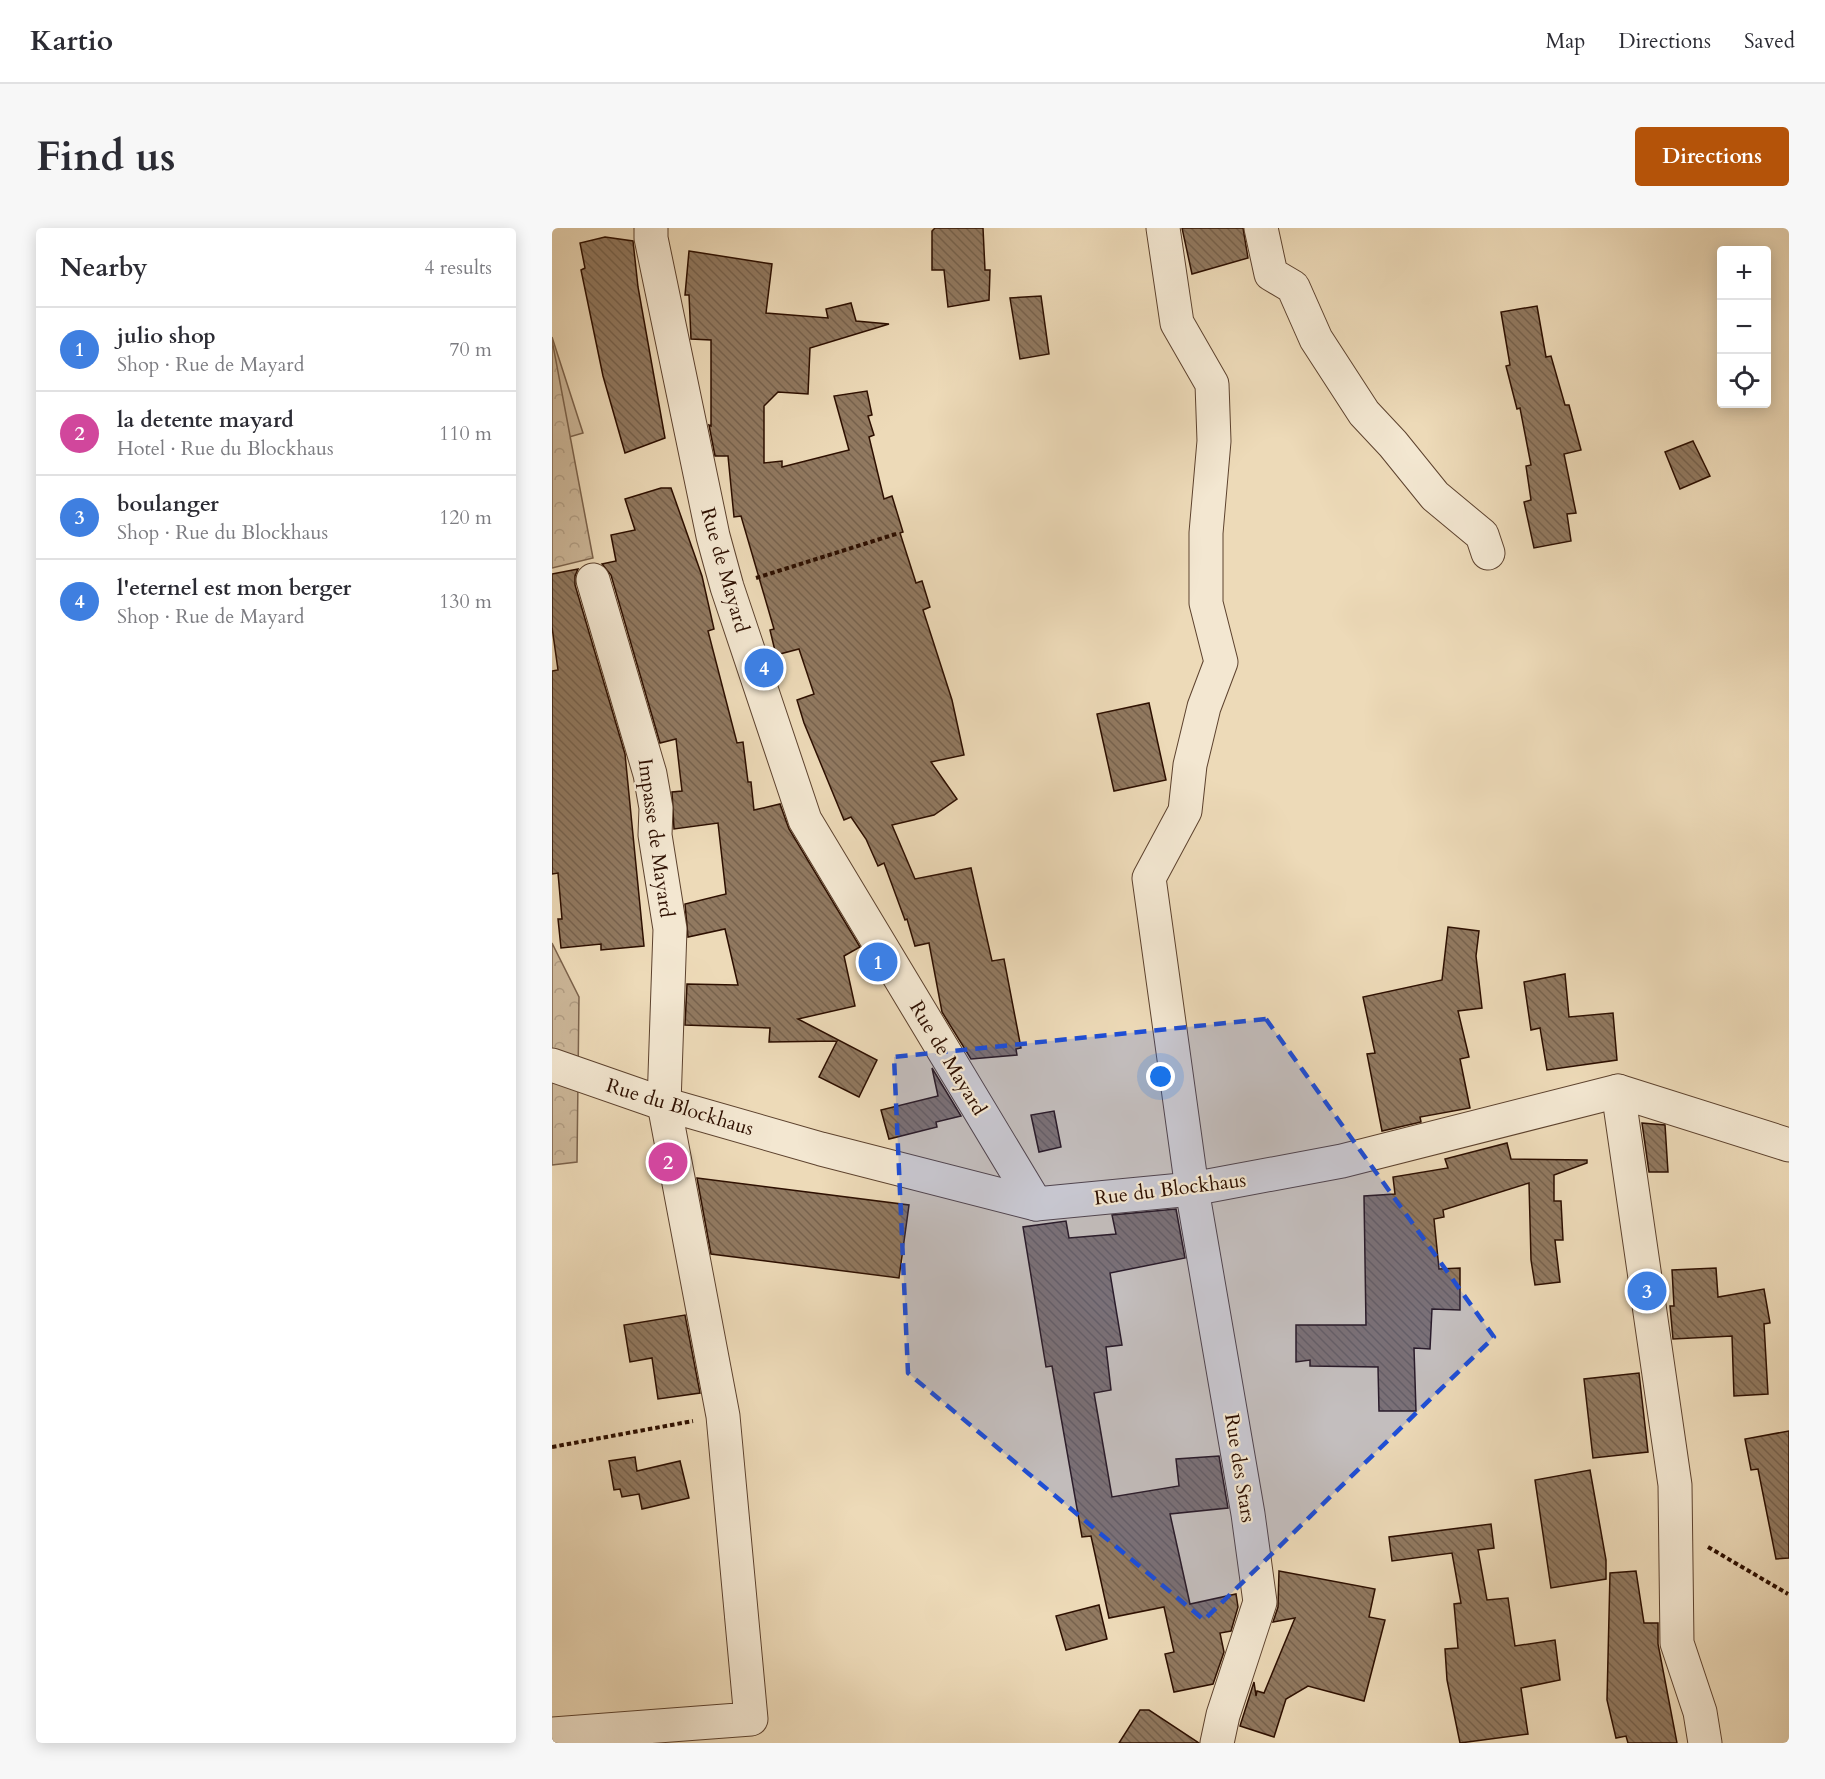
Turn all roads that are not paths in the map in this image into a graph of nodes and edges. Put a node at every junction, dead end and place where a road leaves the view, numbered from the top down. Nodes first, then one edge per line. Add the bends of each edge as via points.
1 (651, 228) edge
2 (1163, 228) edge
3 (1261, 228) edge
4 (1488, 553) dead end
5 (593, 580) dead end
6 (552, 1065) edge
7 (1618, 1091) junction
8 (664, 1104) junction
9 (1789, 1145) edge
10 (1192, 1189) junction
11 (1036, 1204) junction
12 (552, 1734) edge
13 (1217, 1743) edge
14 (1705, 1743) edge

1 - 11 street, Rue de Mayard via 713,536 805,820
2 - 10 street, Rue des Stars via 1177,323 1212,384 1214,441 1206,533 1206,603 1221,662 1198,730 1185,811 1149,878
3 - 4 street via 1271,274 1293,287 1316,339 1351,393 1435,496 1482,535
5 - 8 street, Impasse de Mayard via 650,774 656,808 655,835 670,929
6 - 8 street, Rue du Blockhaus
7 - 9 street
7 - 10 street, Rue du Blockhaus via 1342,1161
7 - 14 street via 1675,1485 1677,1643 1700,1712
8 - 11 street, Rue du Blockhaus
8 - 12 street, Impasse de Mayard via 723,1416 751,1719
10 - 11 street, Rue du Blockhaus
10 - 13 street, Rue des Stars via 1260,1602

